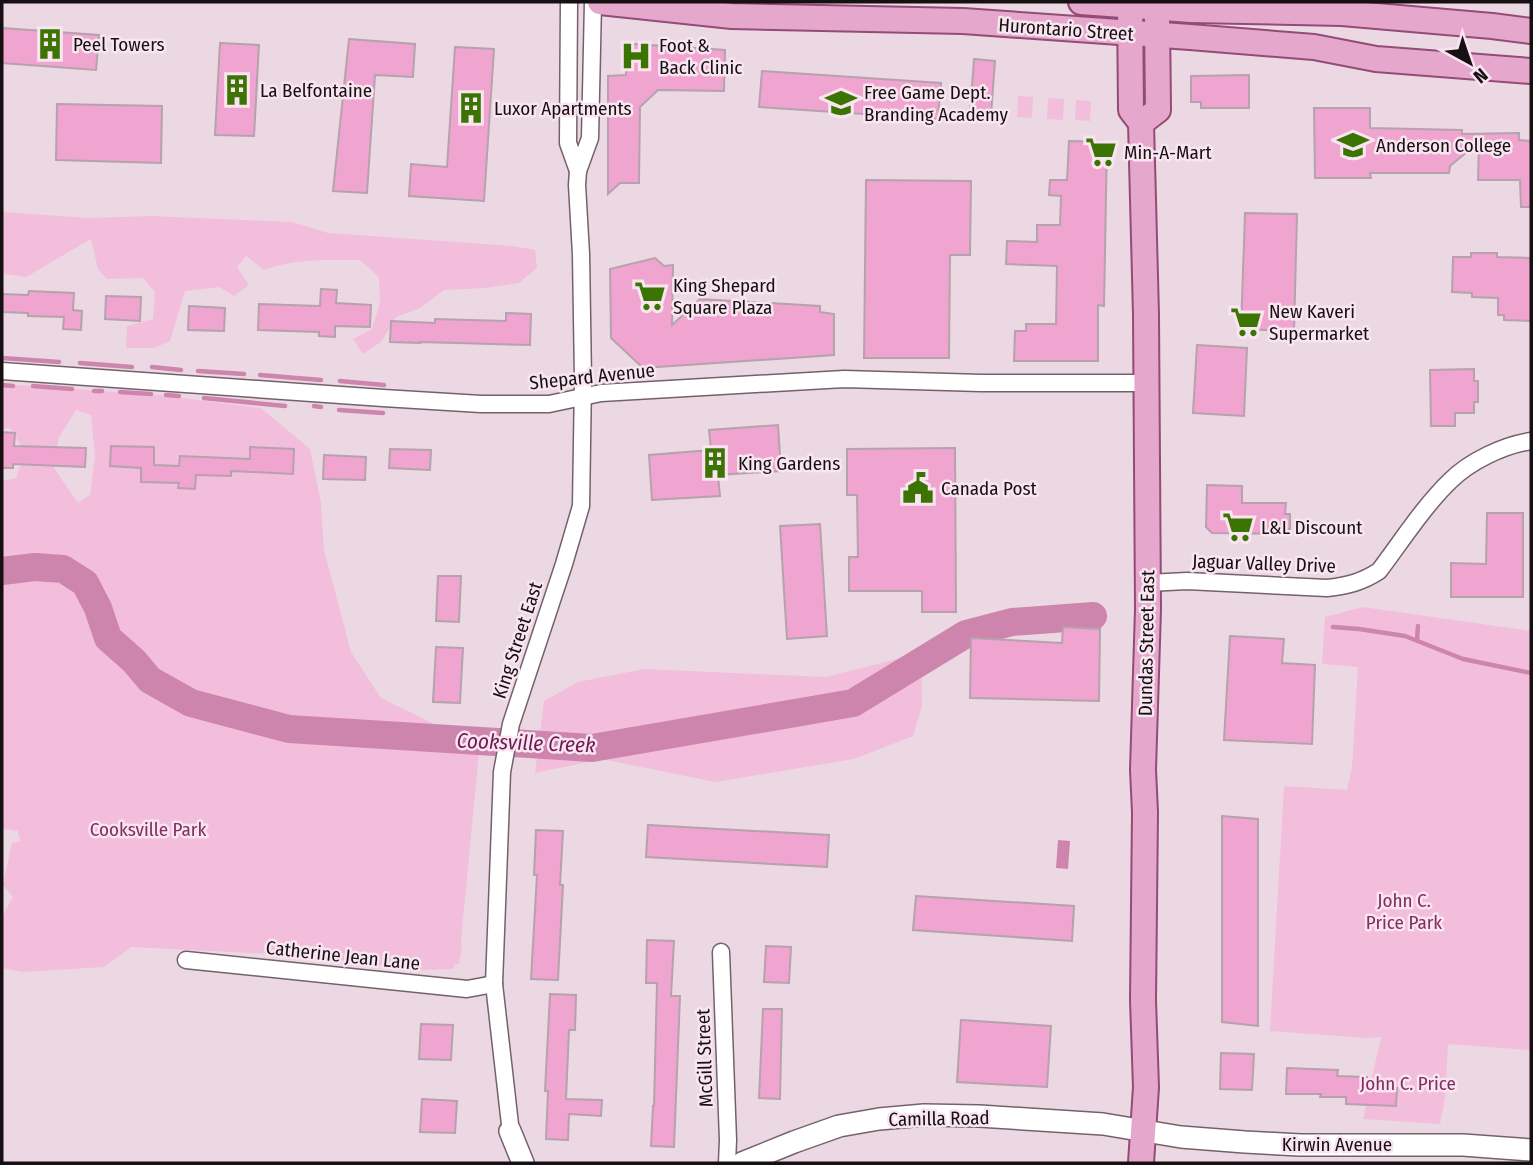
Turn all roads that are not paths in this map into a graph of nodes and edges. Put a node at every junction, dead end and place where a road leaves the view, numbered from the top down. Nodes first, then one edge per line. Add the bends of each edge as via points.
1 (569, 2) edge
2 (593, 2) edge
3 (600, 2) edge
4 (1081, 2) edge
5 (1130, 4) edge
6 (1157, 4) edge
7 (1432, 11) edge
8 (1531, 31) edge
9 (1130, 33) junction
10 (1157, 35) junction
11 (1531, 71) edge
12 (1141, 123) junction
13 (578, 172) junction
14 (2, 371) edge
15 (1146, 383) junction
16 (582, 398) junction
17 (1531, 441) edge
18 (1148, 583) junction
19 (720, 952) dead end
20 (187, 960) dead end
21 (494, 984) junction
22 (510, 1131) junction
23 (1143, 1131) junction
24 (1531, 1150) edge
25 (516, 1163) edge
26 (523, 1163) edge
27 (727, 1163) edge
28 (742, 1163) edge
29 (1141, 1163) edge

1 - 13 street, King Street East via 568,143
2 - 13 street, King Street East via 590,138
3 - 9 main road, Hurontario Street via 732,16 963,21
4 - 5 main road, Hurontario Street
5 - 6 main road, Hurontario Street
5 - 9 main road, Dundas Street East
6 - 7 main road, Hurontario Street via 1317,12
6 - 10 main road
7 - 8 main road, Hurontario Street
9 - 10 main road, Hurontario Street
9 - 12 main road, Dundas Street East via 1131,110
10 - 11 main road, Hurontario Street
10 - 12 main road via 1158,110
12 - 15 main road, Dundas Street East
13 - 16 street, King Street East
14 - 16 street, Shepard Avenue via 481,404 549,404
15 - 16 street, Shepard Avenue via 844,379
15 - 18 main road, Dundas Street East
16 - 21 street, King Street East via 581,506 512,724 502,772
17 - 18 street, Jaguar Valley Drive via 1496,451 1450,480 1379,571 1365,580 1326,588 1187,580
18 - 23 main road, Dundas Street East
19 - 27 street, McGill Street
20 - 21 street, Catherine Jean Lane via 467,989
21 - 22 street, King Street East
22 - 25 street, King Street East
22 - 26 street
23 - 24 street, Kirwin Avenue via 1181,1138 1300,1145 1463,1145
23 - 28 street, Camilla Road via 979,1116 905,1116 839,1126
23 - 29 main road, Dundas Street East

